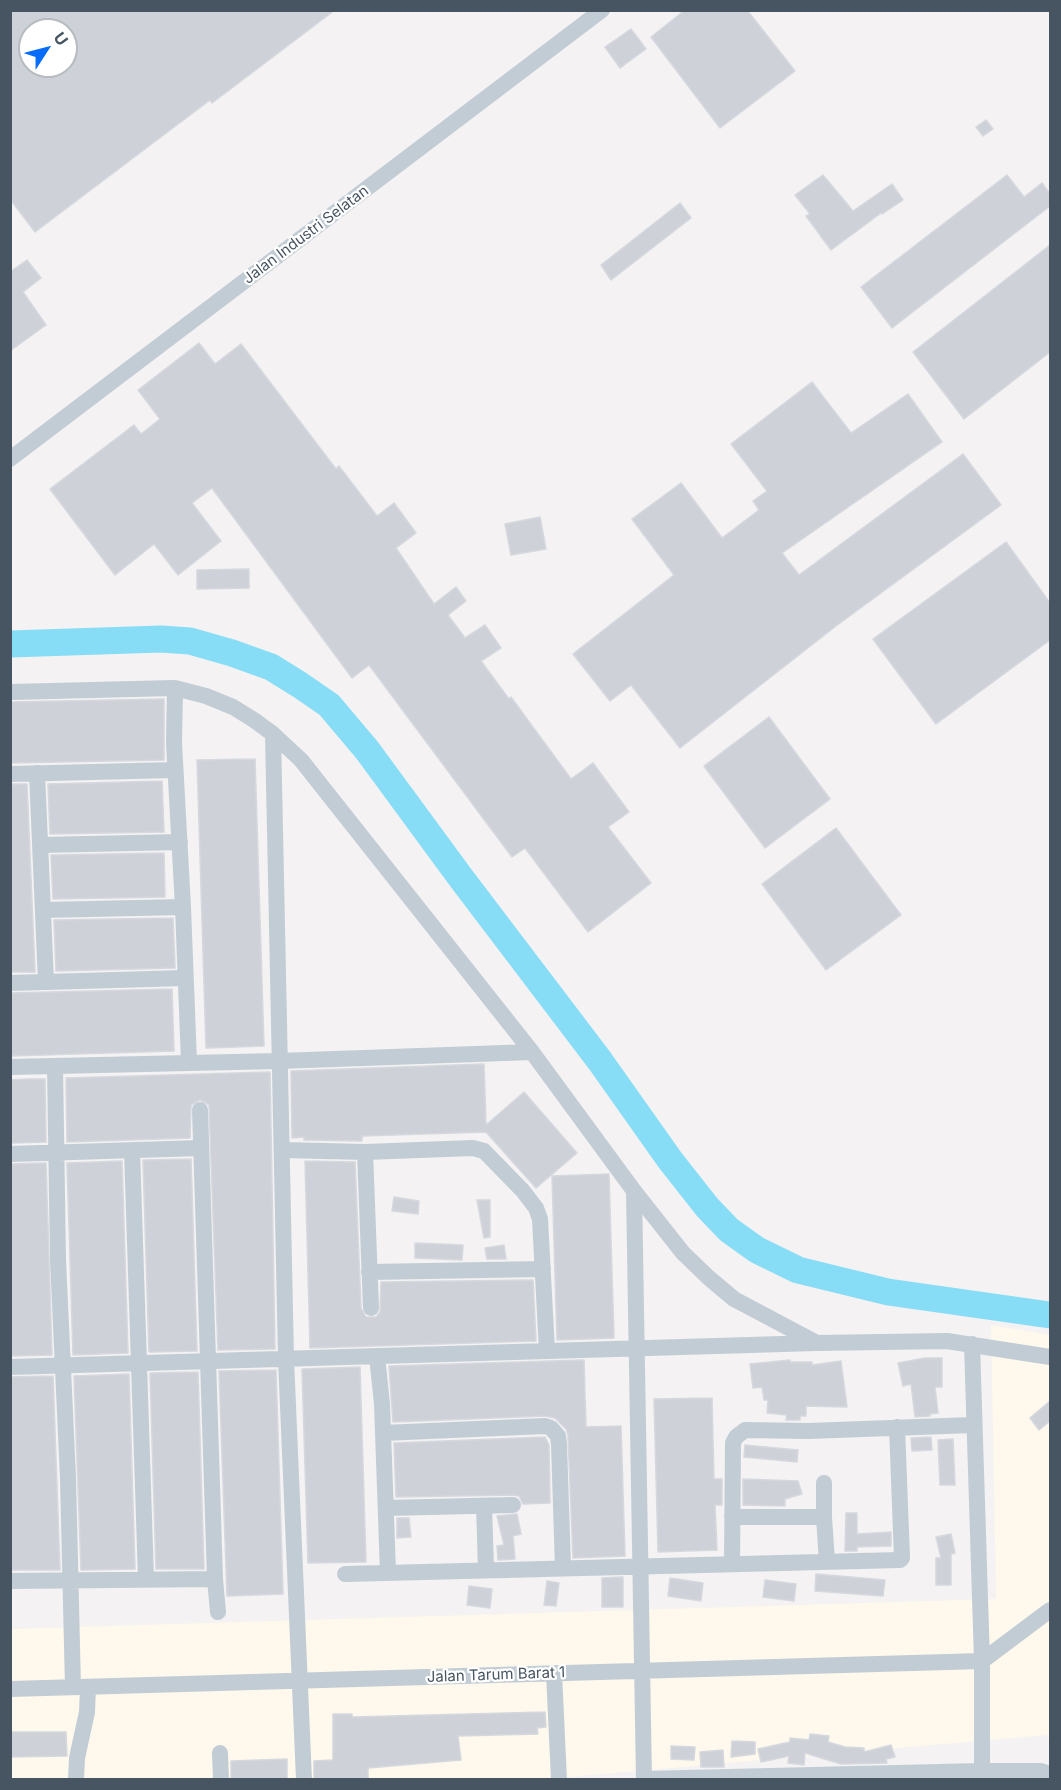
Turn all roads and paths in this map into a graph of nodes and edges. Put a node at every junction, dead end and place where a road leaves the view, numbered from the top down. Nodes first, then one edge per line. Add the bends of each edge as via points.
1 (602, 10) edge
2 (10, 459) edge
3 (175, 688) junction
4 (10, 692) edge
5 (273, 734) junction
6 (175, 770) junction
7 (37, 773) junction
8 (10, 774) edge
9 (180, 842) junction
10 (41, 845) junction
11 (183, 908) junction
12 (43, 910) junction
13 (185, 978) junction
14 (46, 982) junction
15 (10, 983) edge
16 (532, 1052) junction
17 (279, 1061) junction
18 (189, 1062) junction
19 (55, 1066) junction
20 (10, 1067) edge
21 (200, 1110) dead end
22 (201, 1148) junction
23 (132, 1150) junction
24 (283, 1150) junction
25 (57, 1152) junction
26 (365, 1152) junction
27 (10, 1154) edge
28 (634, 1191) junction
29 (543, 1269) junction
30 (369, 1272) junction
31 (371, 1308) dead end
32 (817, 1343) junction
33 (972, 1344) junction
34 (637, 1348) junction
35 (547, 1351) junction
36 (377, 1356) junction
37 (1050, 1357) edge
38 (286, 1359) junction
39 (209, 1361) junction
40 (140, 1363) junction
41 (63, 1365) junction
42 (10, 1367) edge
43 (973, 1425) junction
44 (897, 1427) junction
45 (383, 1433) junction
46 (824, 1483) dead end
47 (513, 1505) dead end
48 (484, 1506) junction
49 (386, 1508) junction
50 (824, 1516) junction
51 (732, 1517) junction
52 (827, 1562) junction
53 (732, 1564) junction
54 (641, 1567) junction
55 (563, 1568) junction
56 (486, 1570) junction
57 (388, 1573) junction
58 (345, 1574) dead end
59 (146, 1579) junction
60 (215, 1579) junction
61 (10, 1581) edge
62 (70, 1581) junction
63 (1050, 1610) edge
64 (218, 1612) dead end
65 (982, 1661) junction
66 (643, 1671) junction
67 (554, 1673) junction
68 (301, 1681) junction
69 (81, 1687) junction
70 (10, 1689) edge
71 (220, 1753) dead end
72 (1050, 1774) edge
73 (982, 1775) edge
74 (906, 1776) edge
75 (827, 1777) edge
76 (730, 1778) edge
77 (76, 1779) edge
78 (221, 1779) edge
79 (303, 1779) edge
80 (554, 1779) edge
81 (559, 1779) edge
82 (644, 1779) edge

1 - 2 street, Jalan Industri Selatan
3 - 4 street
3 - 5 street via 233,707
3 - 6 street
5 - 16 street via 301,760
5 - 17 street
6 - 7 street
6 - 9 street
7 - 8 street
7 - 10 street
9 - 10 street
9 - 11 street
10 - 12 street
11 - 12 street
11 - 13 street
12 - 14 street
13 - 14 street
13 - 18 street
14 - 15 street
16 - 17 street
16 - 28 street
17 - 18 street
17 - 24 street
18 - 19 street
19 - 20 street
19 - 25 street
21 - 22 street
22 - 23 street
22 - 39 street
23 - 25 street
23 - 40 street
24 - 26 street
24 - 38 street
25 - 27 street
25 - 41 street
26 - 29 street via 473,1148 484,1152 536,1208
26 - 30 street
28 - 32 street via 683,1253 734,1299
28 - 34 street
29 - 30 street
29 - 35 street
30 - 31 street
32 - 33 street
32 - 34 street
33 - 37 street
33 - 43 street
34 - 35 street
34 - 54 street
35 - 36 street
36 - 38 street
36 - 45 street
38 - 39 street
38 - 68 street
39 - 40 street
39 - 60 street
40 - 41 street
40 - 59 street
41 - 42 street
41 - 62 street
43 - 44 street
43 - 65 street
44 - 51 street via 745,1430 733,1443
44 - 52 street via 902,1558
45 - 49 street
45 - 55 street via 551,1428 558,1436
46 - 50 street
47 - 48 street
48 - 49 street
48 - 56 street
49 - 57 street
50 - 51 street
50 - 52 street
51 - 53 street
52 - 53 street
53 - 54 street
54 - 55 street
54 - 66 street
55 - 56 street
56 - 57 street
57 - 58 street
59 - 60 street
59 - 62 street
60 - 64 street
61 - 62 street
62 - 69 street
63 - 65 street
65 - 66 street, Jalan Tarum Barat 1
65 - 73 street
66 - 67 street, Jalan Tarum Barat 1
66 - 82 street
67 - 68 street, Jalan Tarum Barat 1
67 - 81 street
68 - 69 street, Jalan Tarum Barat 1
68 - 79 street
69 - 70 street, Jalan Tarum Barat 1
69 - 77 street via 87,1712
71 - 78 street
72 - 73 street via 1041,1771
73 - 74 street
74 - 75 street
75 - 76 street
76 - 82 street
80 - 81 street

